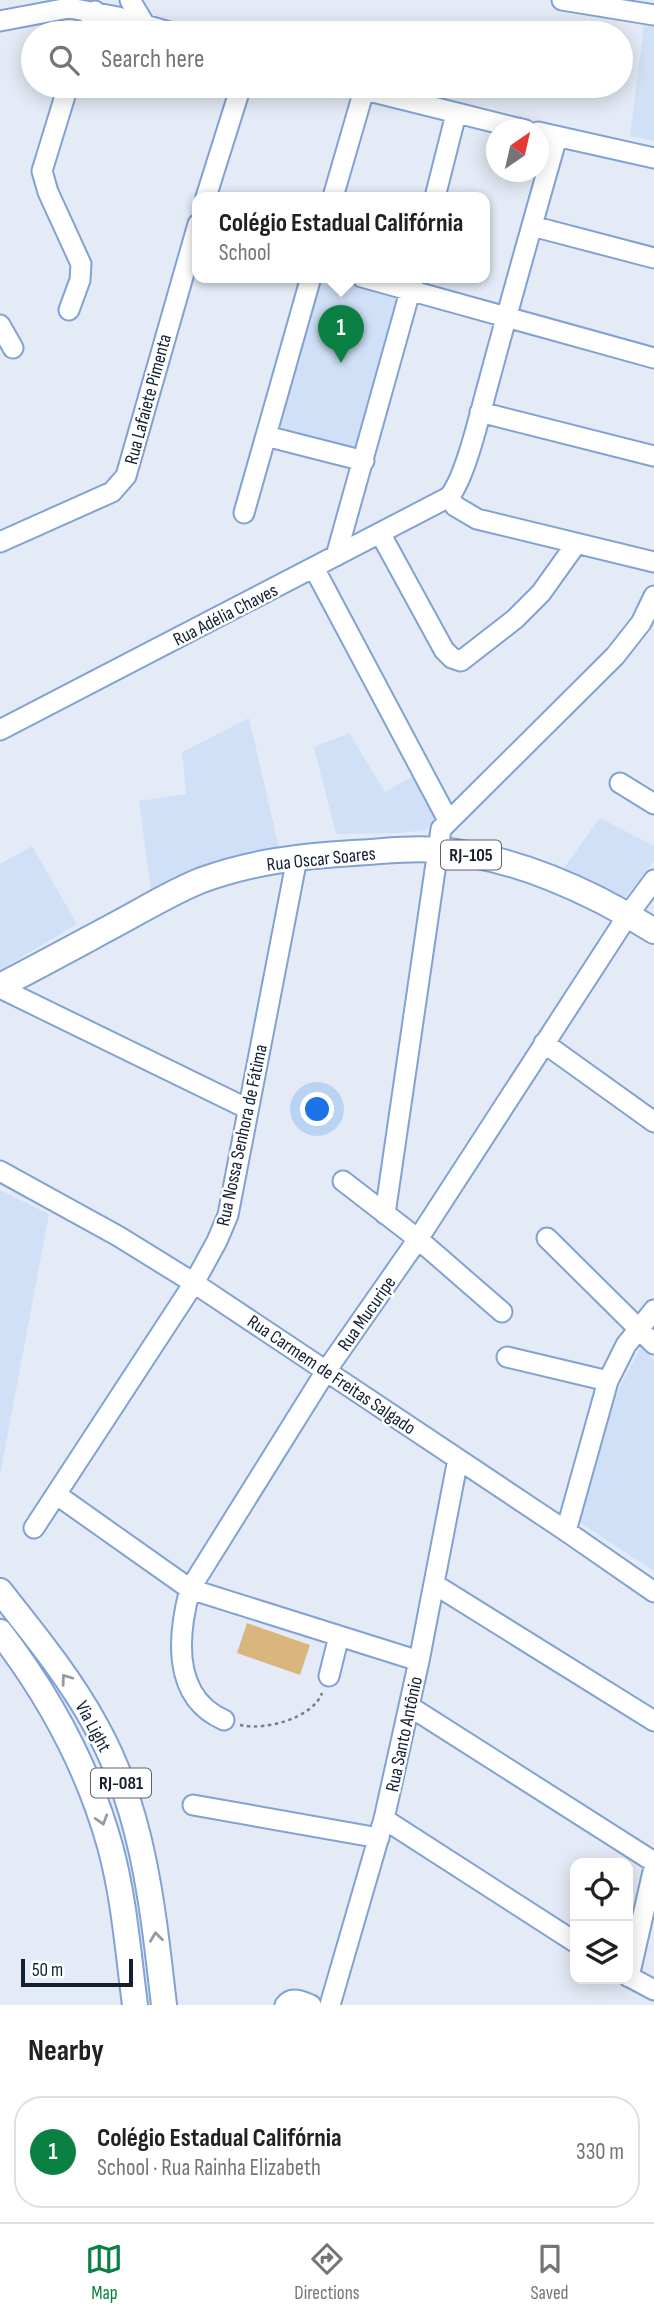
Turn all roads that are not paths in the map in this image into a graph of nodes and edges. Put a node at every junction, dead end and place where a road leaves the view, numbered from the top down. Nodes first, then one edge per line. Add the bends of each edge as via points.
1 (130, 0) edge
2 (562, 0) edge
3 (84, 6) edge
4 (654, 15) edge
5 (132, 21) edge
6 (143, 21) edge
7 (0, 22) edge
8 (64, 98) edge
9 (237, 98) edge
10 (354, 98) edge
11 (394, 98) edge
12 (456, 114) junction
13 (486, 121) edge
14 (549, 135) edge
15 (654, 158) edge
16 (540, 182) edge
17 (208, 192) edge
18 (335, 192) edge
19 (436, 192) edge
20 (532, 226) junction
21 (192, 245) edge
22 (654, 258) edge
23 (309, 283) edge
24 (412, 284) edge
25 (69, 310) dead end
26 (506, 317) junction
27 (0, 325) edge
28 (13, 348) dead end
29 (654, 358) edge
30 (480, 412) junction
31 (266, 436) junction
32 (654, 456) edge
33 (364, 461) junction
34 (449, 497) junction
35 (244, 513) dead end
36 (380, 533) junction
37 (0, 542) edge
38 (576, 544) junction
39 (336, 556) junction
40 (654, 562) edge
41 (314, 568) junction
42 (654, 596) edge
43 (0, 730) edge
44 (620, 783) dead end
45 (654, 804) edge
46 (448, 820) junction
47 (436, 849) junction
48 (297, 858) junction
49 (654, 880) edge
50 (628, 915) junction
51 (654, 931) edge
52 (0, 987) edge
53 (544, 1043) junction
54 (248, 1109) junction
55 (654, 1122) edge
56 (0, 1171) edge
57 (342, 1181) dead end
58 (385, 1214) junction
59 (547, 1238) dead end
60 (418, 1239) junction
61 (194, 1283) junction
62 (654, 1310) edge
63 (502, 1312) dead end
64 (638, 1328) junction
65 (654, 1344) edge
66 (507, 1357) dead end
67 (326, 1371) junction
68 (608, 1381) junction
69 (458, 1458) junction
70 (57, 1495) junction
71 (34, 1528) dead end
72 (566, 1531) junction
73 (434, 1584) junction
74 (190, 1589) junction
75 (0, 1591) edge
76 (654, 1592) edge
77 (0, 1632) edge
78 (339, 1636) junction
79 (419, 1661) junction
80 (329, 1676) road end
81 (409, 1706) junction
82 (224, 1720) road end
83 (654, 1721) edge
84 (193, 1805) dead end
85 (382, 1829) junction
86 (654, 1864) edge
87 (570, 1939) edge
88 (633, 1958) edge
89 (633, 1978) edge
90 (654, 1990) edge
91 (286, 2004) edge
92 (135, 2005) edge
93 (164, 2005) edge
94 (311, 2005) edge
95 (330, 2005) edge

1 - 6 street
2 - 4 street
3 - 5 street
3 - 7 street
8 - 25 street via 42,171 81,264
9 - 17 street
10 - 18 street
11 - 12 street
12 - 13 street
12 - 19 street
14 - 15 street
16 - 20 street
20 - 22 street
20 - 26 street
21 - 37 street, Rua Lafaiete Pimenta via 126,476 112,492
23 - 31 street
24 - 26 street
24 - 33 street
26 - 29 street
26 - 30 street
27 - 28 street
30 - 32 street
30 - 34 street
31 - 33 street
31 - 35 street
33 - 39 street
34 - 36 street, Rua Adélia Chaves
34 - 38 street via 477,519
36 - 38 street via 444,650 461,661 541,593
36 - 39 street, Rua Adélia Chaves
38 - 40 street
39 - 41 street, Rua Adélia Chaves
41 - 43 street, Rua Adélia Chaves
41 - 46 street
42 - 46 street via 615,656
44 - 45 street
46 - 47 street
47 - 48 main road, Rua Oscar Soares / RJ-105
47 - 50 main road, Rua Oscar Soares / RJ-105 via 508,863
47 - 58 street
48 - 52 main road, Rua Oscar Soares / RJ-105 via 200,881
48 - 54 street, Rua Nossa Senhora de Fátima
49 - 50 street, Rua Mucuripe
50 - 51 main road, Rua Oscar Soares / RJ-105
50 - 53 street, Rua Mucuripe
52 - 54 street
53 - 55 street
53 - 60 street, Rua Mucuripe
54 - 61 street, Rua Nossa Senhora de Fátima via 228,1215
56 - 61 street, Rua Carmem de Freitas Salgado
57 - 58 street
58 - 60 street
59 - 64 street
60 - 63 street
60 - 67 street, Rua Mucuripe
61 - 67 street, Rua Carmem de Freitas Salgado
61 - 70 street, Rua Nossa Senhora de Fátima
62 - 64 street
64 - 65 street
64 - 68 street
66 - 68 street
67 - 69 street, Rua Carmem de Freitas Salgado
67 - 74 street, Rua Mucuripe
68 - 72 street
69 - 72 street, Rua Carmem de Freitas Salgado
69 - 73 street, Rua Santo Antônio
70 - 71 street, Rua Nossa Senhora de Fátima
70 - 74 street
72 - 76 street, Rua Carmem de Freitas Salgado
73 - 79 street, Rua Santo Antônio
73 - 83 street
74 - 78 street
74 - 82 street, Rua Mucuripe via 181,1629 185,1676 200,1703
93 -> 75 main road, Via Light / RJ-081 via 148,1875 115,1767 77,1694
77 -> 92 main road, Via Light / RJ-081 via 58,1716 94,1796 121,1903
78 - 79 street
78 - 80 street
79 - 81 street, Rua Santo Antônio
81 - 85 street, Rua Santo Antônio
81 - 86 street
84 - 85 street
85 - 87 street
85 - 95 street, Rua Santo Antônio
86 - 88 street
89 - 90 street
91 - 94 street via 297,2000

